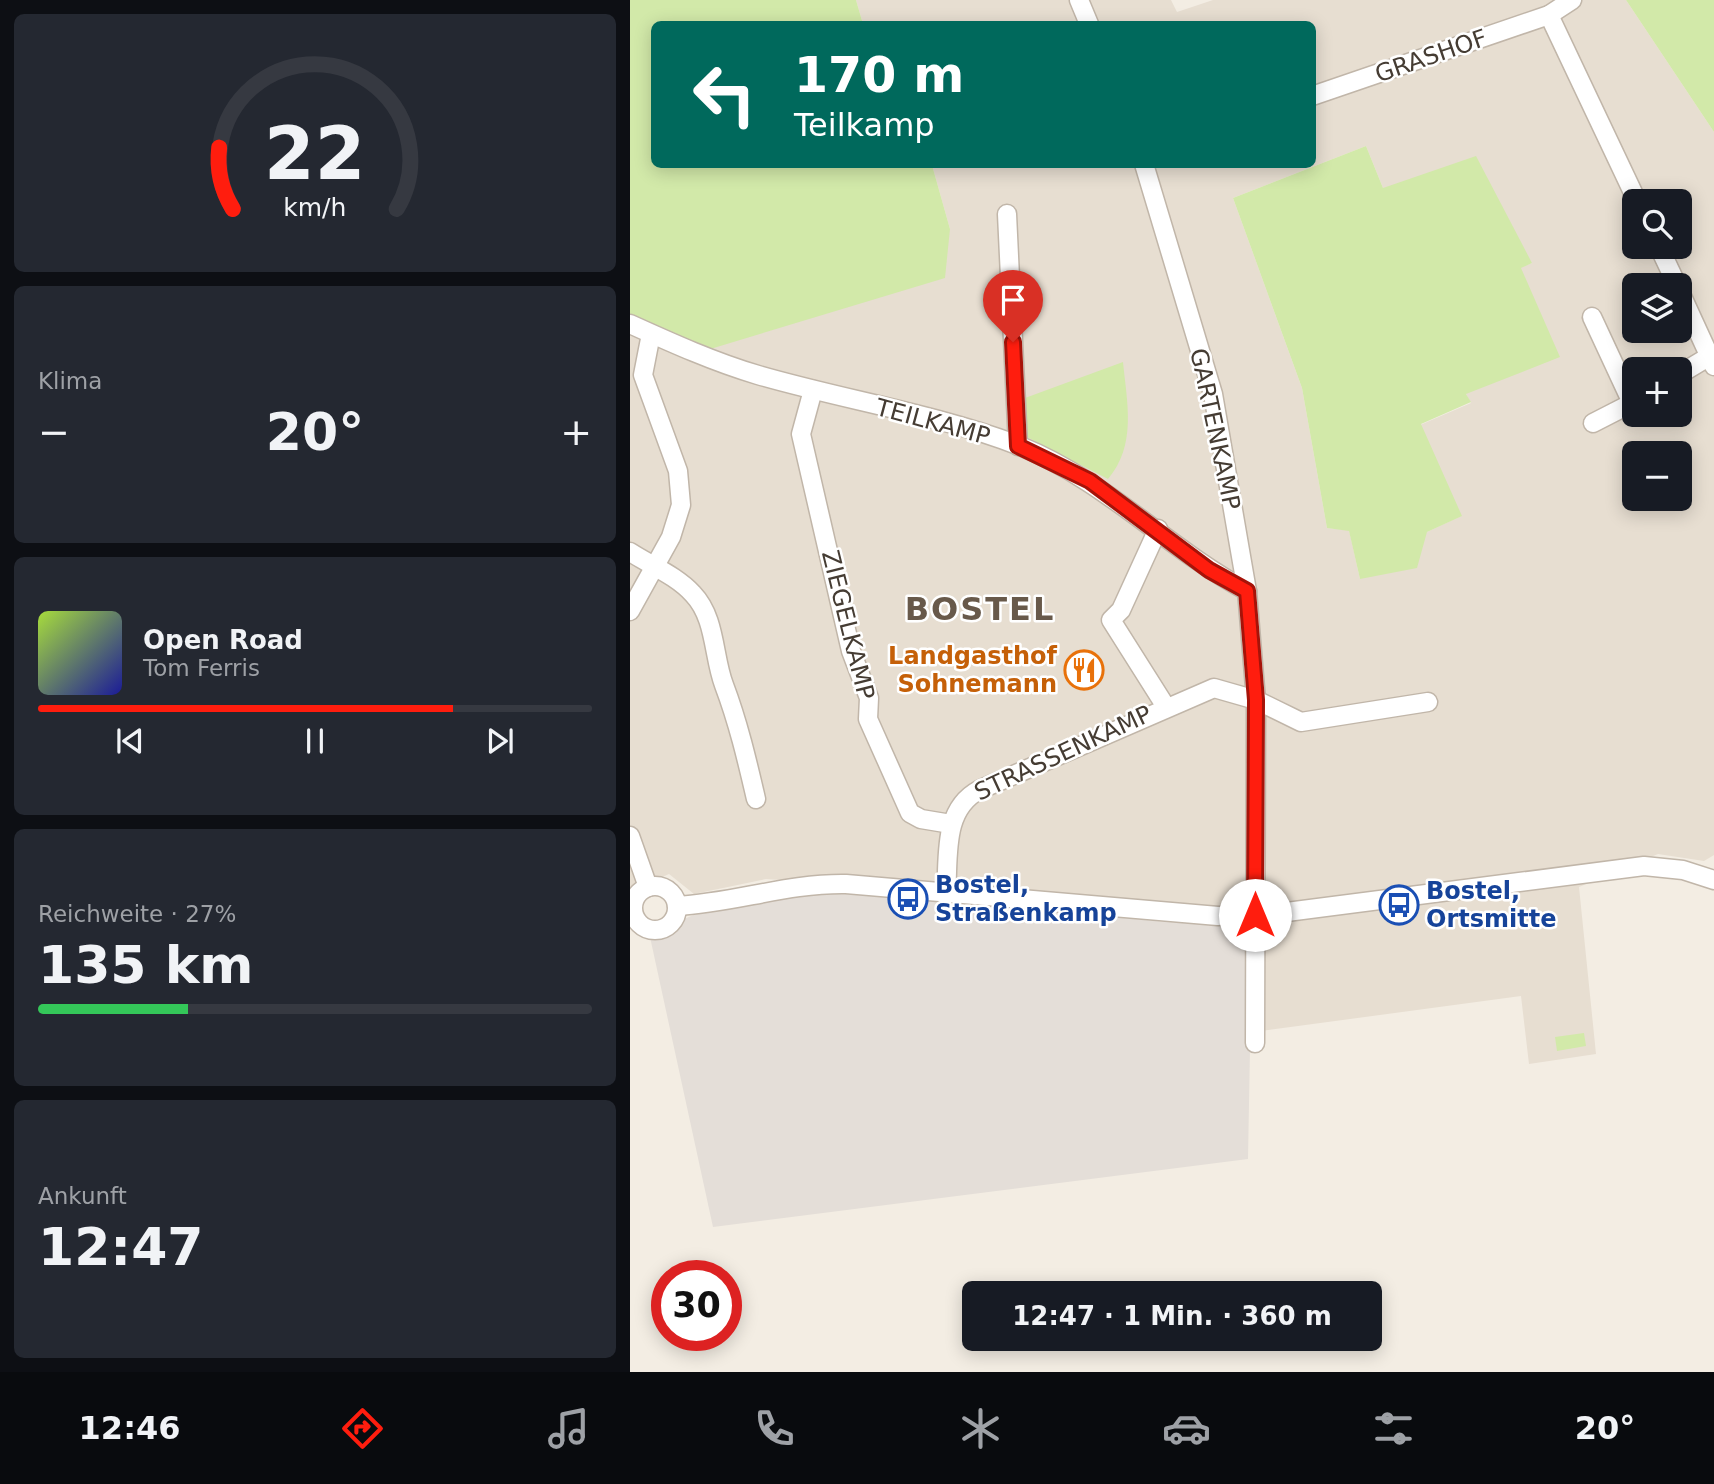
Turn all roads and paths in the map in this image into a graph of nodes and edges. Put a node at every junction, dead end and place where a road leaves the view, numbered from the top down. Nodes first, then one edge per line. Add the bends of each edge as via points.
1 (1079, 0) edge
2 (1572, 0) edge
3 (1549, 15) junction
4 (1088, 21) edge
5 (1316, 95) edge
6 (1145, 168) edge
7 (1631, 189) edge
8 (1007, 214) dead end
9 (1592, 317) dead end
10 (1692, 318) edge
11 (630, 324) edge
12 (651, 334) junction
13 (1712, 361) edge
14 (1692, 369) edge
15 (1622, 380) edge
16 (813, 390) junction
17 (1622, 408) edge
18 (1593, 423) dead end
19 (1018, 446) junction
20 (1158, 529) junction
21 (630, 552) edge
22 (654, 567) junction
23 (1247, 591) junction
24 (630, 611) edge
25 (1256, 700) junction
26 (1428, 702) dead end
27 (1166, 707) junction
28 (756, 799) dead end
29 (951, 824) junction
30 (630, 836) edge
31 (1714, 880) edge
32 (648, 887) junction
33 (946, 893) junction
34 (677, 906) junction
35 (1255, 915) junction
36 (634, 926) edge
37 (1255, 1043) dead end

1 - 4 street
2 - 3 street, GRASHOF
3 - 5 street, GRASHOF
3 - 7 street
6 - 23 street, GARTENKAMP via 1213,394
8 - 19 street
9 - 15 street
10 - 13 street
11 - 12 street, TEILKAMP
12 - 16 street, TEILKAMP via 756,374
12 - 22 street via 643,375 678,471 681,494 676,526
13 - 14 street
16 - 19 street, TEILKAMP
16 - 29 street, ZIEGELKAMP via 801,434 851,652 869,698 868,719 910,813
17 - 18 street
19 - 20 street, TEILKAMP via 1090,481
20 - 23 street, TEILKAMP via 1209,570
20 - 27 street via 1121,610 1111,620
21 - 22 street
22 - 24 street
22 - 28 street via 686,587 705,612
23 - 25 street, GARTENKAMP
25 - 26 street via 1301,722
25 - 27 street, STRASSENKAMP via 1214,688
25 - 35 street, GARTENKAMP
27 - 29 street, STRASSENKAMP via 970,794
29 - 33 street, STRASSENKAMP
30 - 32 street
31 - 35 street via 1683,870 1644,866
32 - 34 street via 667,889
32 - 36 street via 633,902
33 - 34 street via 828,884
33 - 35 street via 1160,913
34 - 36 street via 673,919 663,928
35 - 37 street, GARTENKAMP

